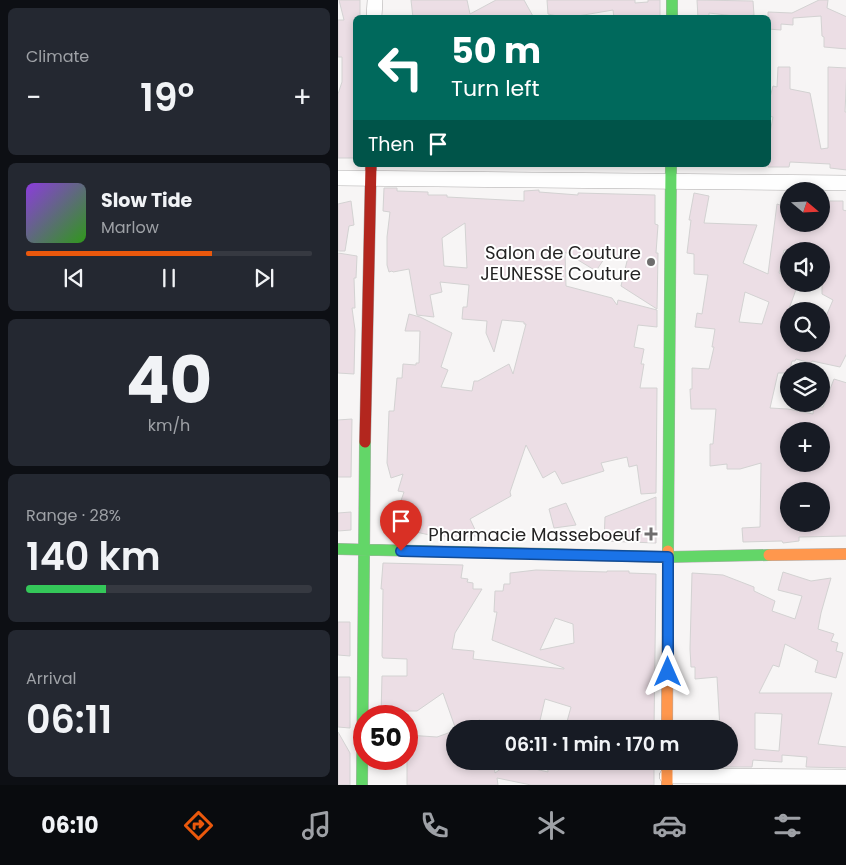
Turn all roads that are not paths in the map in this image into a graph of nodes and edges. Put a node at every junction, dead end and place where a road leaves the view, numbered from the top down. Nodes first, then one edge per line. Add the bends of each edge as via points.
1 (375, 0) edge
2 (672, 0) edge
3 (374, 15) edge
4 (672, 15) edge
5 (370, 172) edge
6 (670, 172) edge
7 (338, 178) edge
8 (846, 183) edge
9 (338, 549) edge
10 (363, 550) junction
11 (846, 554) edge
12 (668, 557) junction
13 (667, 720) edge
14 (667, 774) edge
15 (846, 777) edge
16 (362, 785) edge

1 - 3 street
2 - 4 street
5 - 6 street
5 - 7 street
5 - 10 street
6 - 8 street
6 - 12 street
9 - 10 street
10 - 12 street
10 - 16 street
11 - 12 street
12 - 13 street
14 - 15 street

